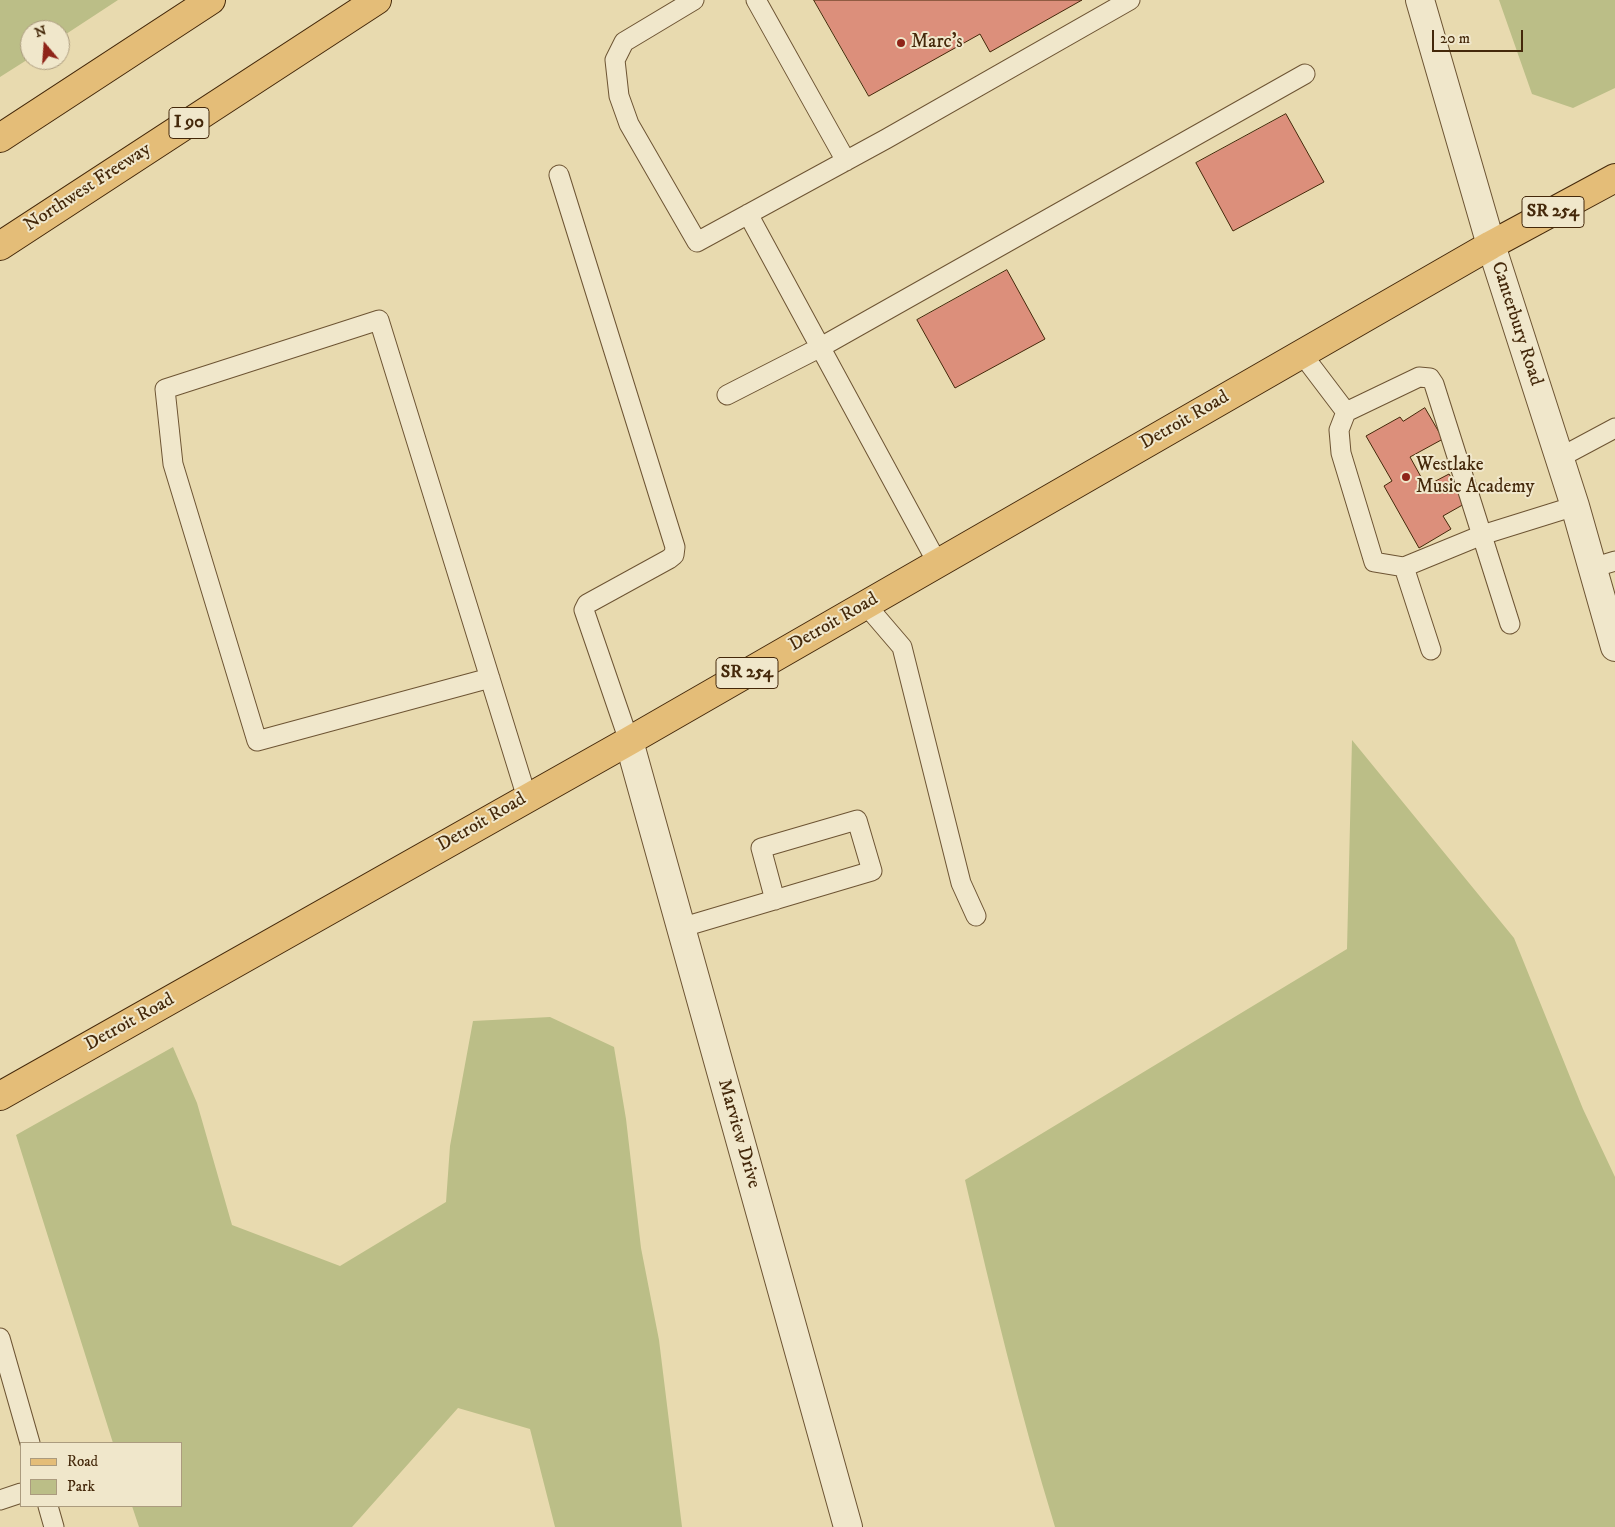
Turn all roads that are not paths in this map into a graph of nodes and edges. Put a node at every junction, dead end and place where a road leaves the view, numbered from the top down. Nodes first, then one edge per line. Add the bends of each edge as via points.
1 (211, 0) edge
2 (377, 0) edge
3 (694, 0) edge
4 (756, 0) edge
5 (1130, 0) edge
6 (1420, 0) edge
7 (1305, 74) dead end
8 (0, 138) edge
9 (846, 161) junction
10 (559, 175) dead end
11 (1615, 178) edge
12 (748, 214) junction
13 (1491, 245) junction
14 (0, 246) edge
15 (820, 348) junction
16 (1302, 354) junction
17 (727, 395) dead end
18 (1346, 412) junction
19 (1615, 428) edge
20 (1559, 458) junction
21 (1575, 506) junction
22 (1482, 535) junction
23 (938, 564) junction
24 (1604, 564) edge
25 (1404, 567) junction
26 (866, 605) junction
27 (1510, 624) dead end
28 (1615, 647) edge
29 (1431, 650) dead end
30 (490, 678) junction
31 (629, 742) junction
32 (527, 798) junction
33 (775, 900) junction
34 (976, 916) dead end
35 (680, 928) junction
36 (0, 1096) edge
37 (0, 1338) edge
38 (30, 1442) edge
39 (20, 1493) edge
40 (0, 1500) edge
41 (48, 1507) edge
42 (54, 1527) edge
43 (848, 1527) edge

1 - 8 main road
2 - 14 main road, Northwest Freeway / I 90
3 - 12 lane via 624,42 615,60 619,96 629,124 697,242
4 - 9 lane
5 - 9 lane
6 - 13 street, Canterbury Road
7 - 15 lane
9 - 12 lane
10 - 31 lane via 675,547 674,555 669,559 587,604 584,610
11 - 13 main road, Detroit Road / SR 254
12 - 15 lane
13 - 16 main road, Detroit Road / SR 254
13 - 20 street, Canterbury Road
15 - 17 lane
15 - 23 lane
16 - 18 lane
16 - 23 main road, Detroit Road / SR 254
18 - 22 lane via 1419,377 1430,378
18 - 25 lane via 1339,430 1341,453 1374,562
19 - 20 lane
20 - 21 street, Canterbury Road
21 - 22 lane
21 - 24 street, Canterbury Road
22 - 25 lane
22 - 27 lane
23 - 26 main road, Detroit Road / SR 254
24 - 28 street, Canterbury Road
25 - 29 lane
26 - 31 main road, Detroit Road / SR 254
26 - 34 lane via 902,647 961,883
30 - 30 lane via 257,741 173,464 165,389 379,320
30 - 32 lane
31 - 32 main road, Detroit Road / SR 254
31 - 35 street, Marview Drive
32 - 36 main road, Detroit Road / SR 254
33 - 33 lane via 872,871 857,820 761,848
33 - 35 lane
35 - 43 street, Marview Drive
37 - 38 lane
39 - 40 lane
41 - 42 lane

